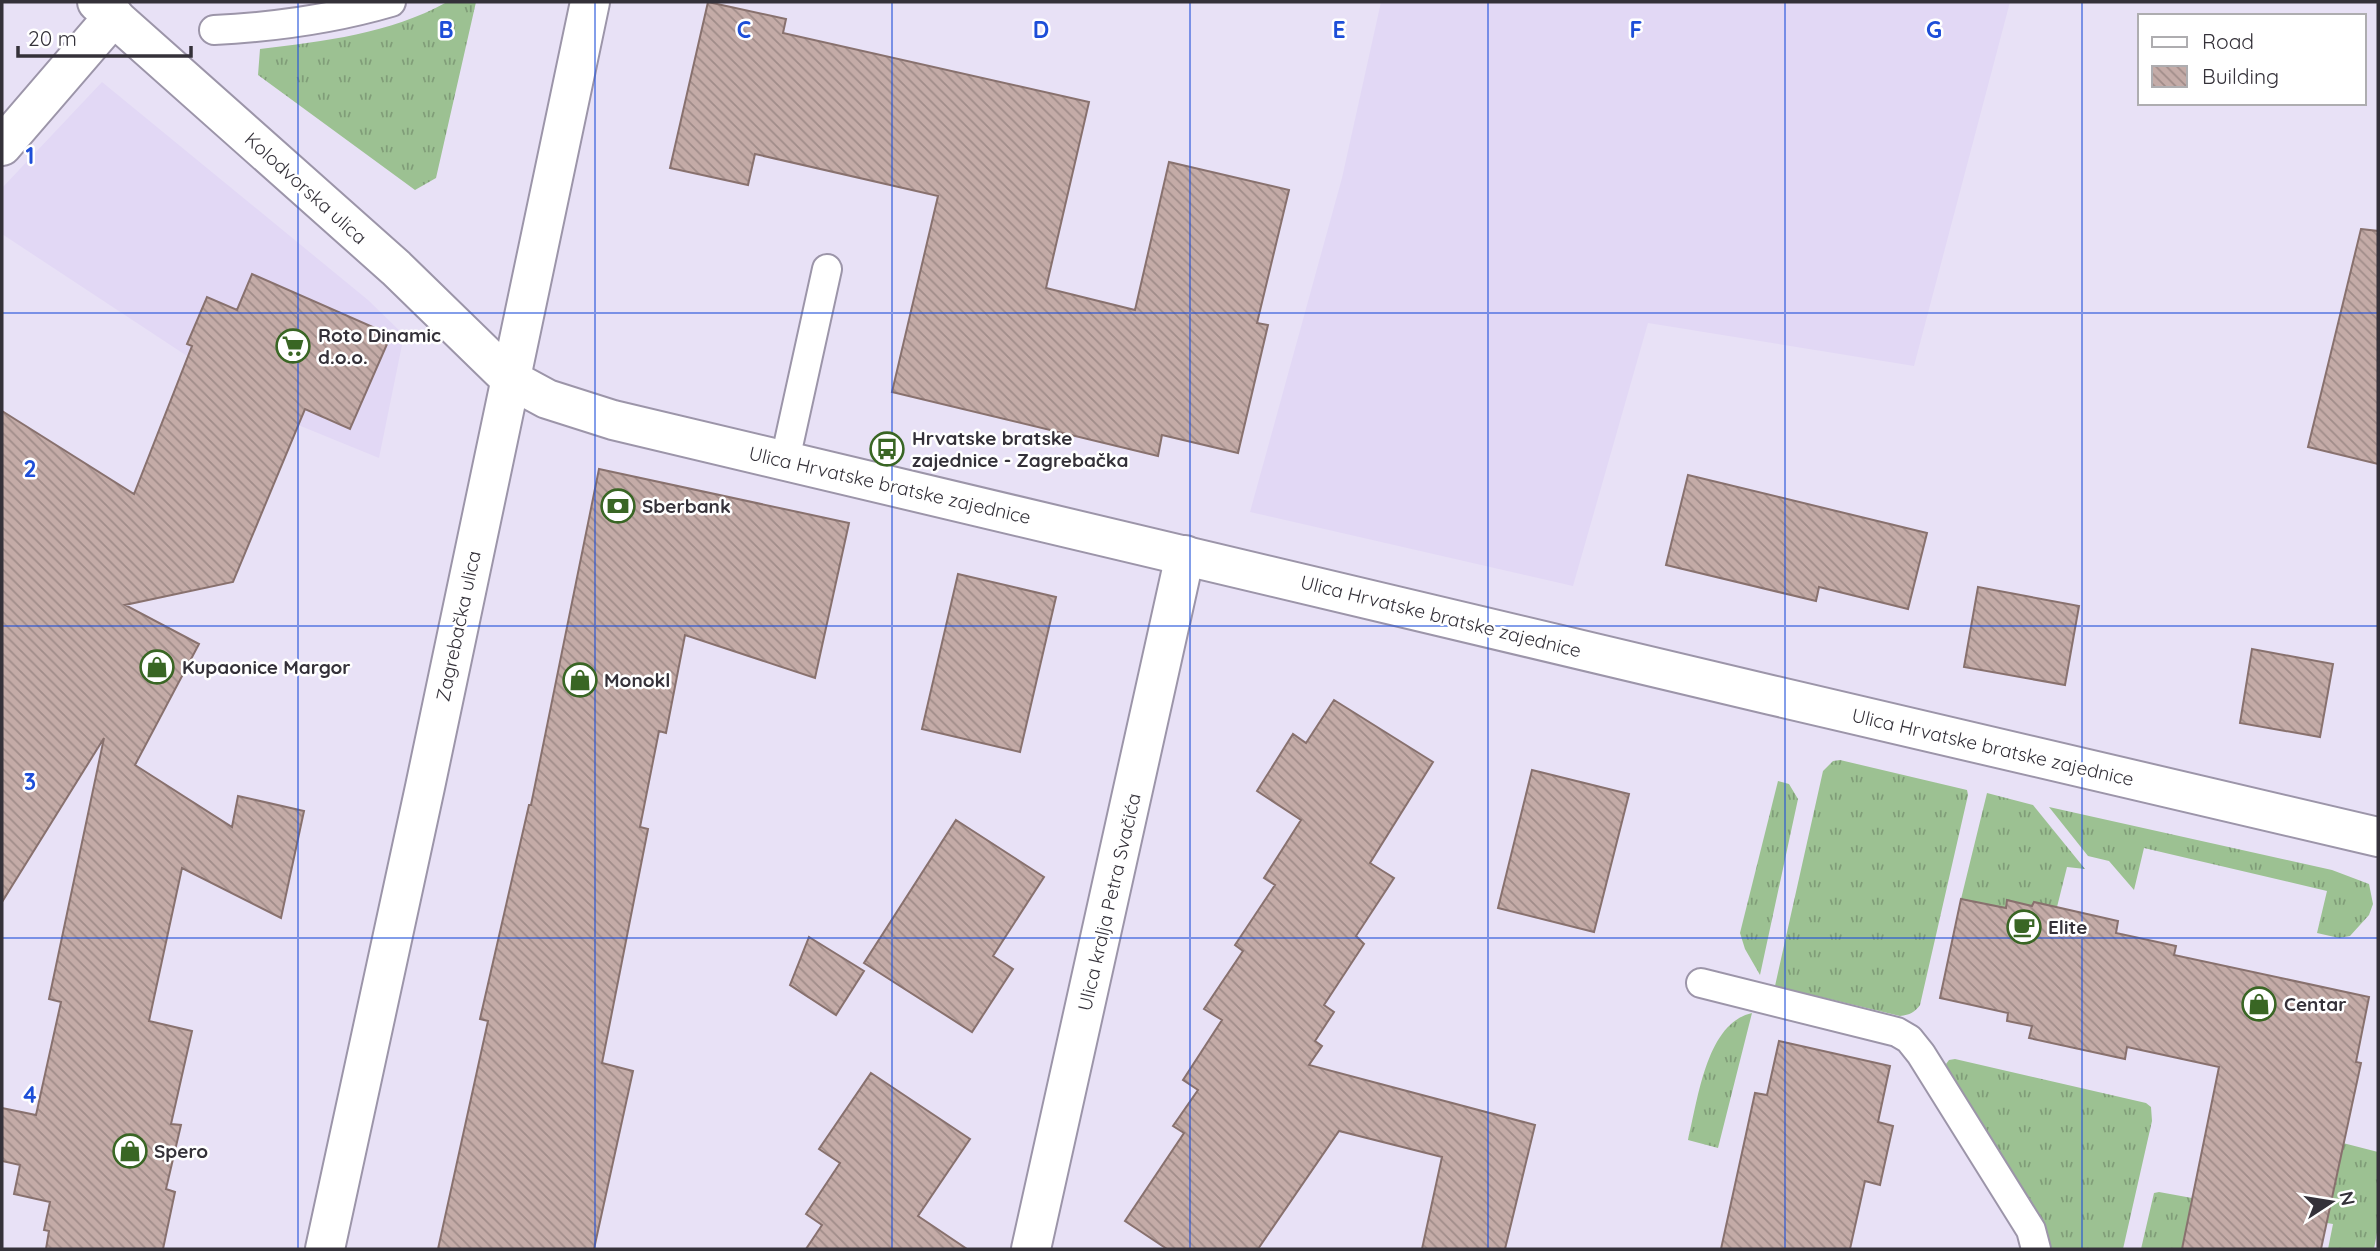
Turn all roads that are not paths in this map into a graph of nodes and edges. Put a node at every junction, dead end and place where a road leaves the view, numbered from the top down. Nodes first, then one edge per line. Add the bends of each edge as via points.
1 (391, 2) edge
2 (590, 2) edge
3 (106, 9) edge
4 (214, 30) dead end
5 (2, 146) edge
6 (827, 269) dead end
7 (510, 379) junction
8 (785, 460) junction
9 (1185, 555) junction
10 (2378, 836) edge
11 (1701, 983) dead end
12 (325, 1249) edge
13 (1031, 1249) edge
14 (2036, 1249) edge

1 - 4 lane via 272,27
2 - 7 street, Zagrebačka ulica
3 - 5 street
3 - 7 street, Kolodvorska ulica via 430,299
6 - 8 lane
7 - 8 street, Ulica Hrvatske bratske zajednice via 547,399 591,414
7 - 12 street, Zagrebačka ulica
8 - 9 street, Ulica Hrvatske bratske zajednice
9 - 10 street, Ulica Hrvatske bratske zajednice
9 - 13 street, Ulica kralja Petra Svačića
11 - 14 lane via 1897,1032 1909,1039 2031,1230

